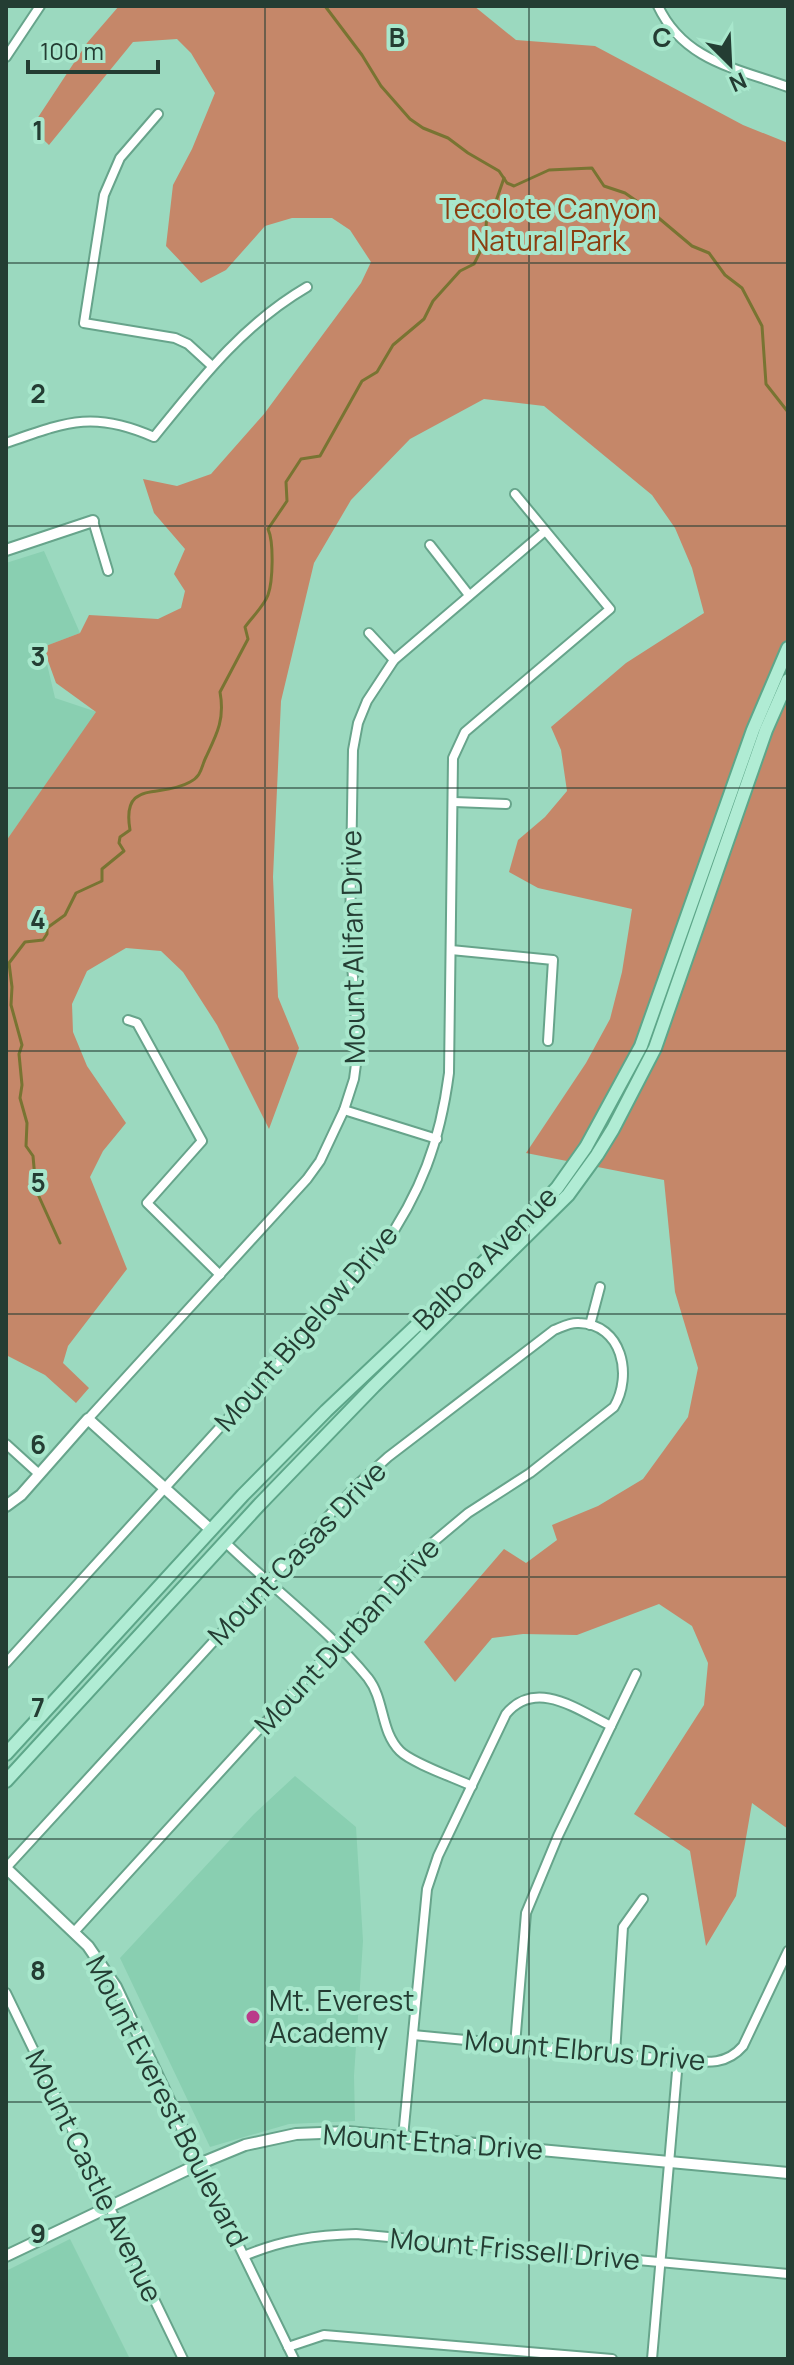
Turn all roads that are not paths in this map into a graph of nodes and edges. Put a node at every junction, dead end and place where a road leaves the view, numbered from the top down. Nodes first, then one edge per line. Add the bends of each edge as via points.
1 (40, 6) edge
2 (658, 6) edge
3 (6, 57) edge
4 (788, 87) edge
5 (158, 114) dead end
6 (307, 287) dead end
7 (212, 366) junction
8 (6, 443) edge
9 (515, 494) dead end
10 (93, 521) joint
11 (544, 532) junction
12 (430, 545) dead end
13 (6, 550) edge
14 (108, 571) dead end
15 (469, 595) junction
16 (369, 633) dead end
17 (788, 648) edge
18 (394, 660) junction
19 (788, 680) edge
20 (454, 802) junction
21 (506, 804) dead end
22 (451, 950) junction
23 (128, 1020) dead end
24 (548, 1041) dead end
25 (344, 1110) junction
26 (437, 1139) junction
27 (220, 1275) junction
28 (600, 1287) dead end
29 (590, 1325) junction
30 (88, 1419) junction
31 (6, 1444) edge
32 (39, 1474) junction
33 (164, 1487) junction
34 (243, 1495) junction
35 (6, 1506) edge
36 (211, 1530) junction
37 (225, 1542) junction
38 (206, 1563) junction
39 (266, 1582) junction
40 (337, 1646) junction
41 (6, 1663) edge
42 (636, 1674) dead end
43 (611, 1726) junction
44 (6, 1754) edge
45 (6, 1781) edge
46 (472, 1786) junction
47 (6, 1868) edge
48 (643, 1899) dead end
49 (75, 1931) junction
50 (788, 1951) edge
51 (6, 1993) edge
52 (413, 2035) junction
53 (515, 2045) junction
54 (615, 2054) junction
55 (678, 2060) junction
56 (403, 2137) junction
57 (670, 2162) junction
58 (199, 2164) junction
59 (788, 2173) edge
60 (110, 2207) junction
61 (6, 2256) edge
62 (244, 2256) junction
63 (660, 2263) junction
64 (788, 2274) edge
65 (288, 2347) junction
66 (183, 2359) edge
67 (294, 2359) edge
68 (612, 2359) edge
69 (652, 2359) edge

1 - 3 street
2 - 4 street via 692,50
5 - 7 street via 120,158 104,195 84,323 175,338
6 - 7 street via 257,320
7 - 8 street via 154,437 128,426 82,420
9 - 11 street
10 - 13 street
10 - 14 street
11 - 15 street, Mount Alifan Drive
11 - 20 street, Mount Bigelow Drive via 610,609 465,732 453,758
12 - 15 street
15 - 18 street, Mount Alifan Drive
16 - 18 street
17 - 34 main road, Balboa Avenue via 753,730 641,1046 593,1137 557,1188 506,1241
18 - 25 street, Mount Alifan Drive via 367,701 353,750 350,935 358,1049
19 - 37 main road, Balboa Avenue via 655,1048 597,1155 568,1195
20 - 21 street
20 - 22 street, Mount Bigelow Drive
22 - 24 street via 553,960
22 - 26 street, Mount Bigelow Drive via 449,1073
23 - 27 street via 137,1023 202,1141 147,1203
25 - 26 street
25 - 27 street, Mount Alifan Drive via 307,1179
26 - 33 street, Mount Bigelow Drive via 414,1199 381,1250
27 - 30 street, Mount Alifan Drive
28 - 29 street
29 - 39 street, Mount Casas Drive via 571,1323 554,1330 388,1457
29 - 40 street, Mount Durban Drive via 611,1338 623,1361 621,1396 614,1407 443,1533
30 - 32 street, Mount Alifan Drive
30 - 33 street
31 - 32 street
32 - 35 street, Mount Alifan Drive
33 - 36 street
33 - 41 street, Mount Bigelow Drive
34 - 36 main road, Balboa Avenue
34 - 37 main road via 228,1521
36 - 38 main road
36 - 44 main road, Balboa Avenue
37 - 38 main road, Balboa Avenue
37 - 39 street
38 - 45 main road, Balboa Avenue
39 - 40 street
39 - 47 street, Mount Casas Drive
40 - 46 street via 370,1681 385,1728 399,1749
40 - 49 street, Mount Durban Drive
42 - 43 street
43 - 46 street via 550,1697 522,1699 506,1714
43 - 53 street via 526,1913
46 - 52 street via 427,1889
47 - 49 street, Mount Everest Boulevard
48 - 54 street via 623,1927
49 - 58 street, Mount Everest Boulevard via 116,1987
50 - 55 street, Mount Elbrus Drive via 736,2054 711,2063
51 - 60 street, Mount Castle Avenue
52 - 53 street, Mount Elbrus Drive
52 - 56 street
53 - 54 street, Mount Elbrus Drive
54 - 55 street, Mount Elbrus Drive
55 - 57 street
56 - 57 street, Mount Etna Drive
56 - 58 street, Mount Etna Drive via 296,2134 245,2145
57 - 59 street, Mount Etna Drive
57 - 63 street
58 - 60 street, Mount Etna Drive
58 - 62 street, Mount Everest Boulevard
60 - 61 street, Mount Etna Drive
60 - 66 street, Mount Castle Avenue
62 - 63 street, Mount Frissell Drive via 312,2235 356,2234
62 - 65 street, Mount Everest Boulevard
63 - 64 street, Mount Frissell Drive
63 - 69 street
65 - 67 street, Mount Everest Boulevard
65 - 68 street via 324,2335

